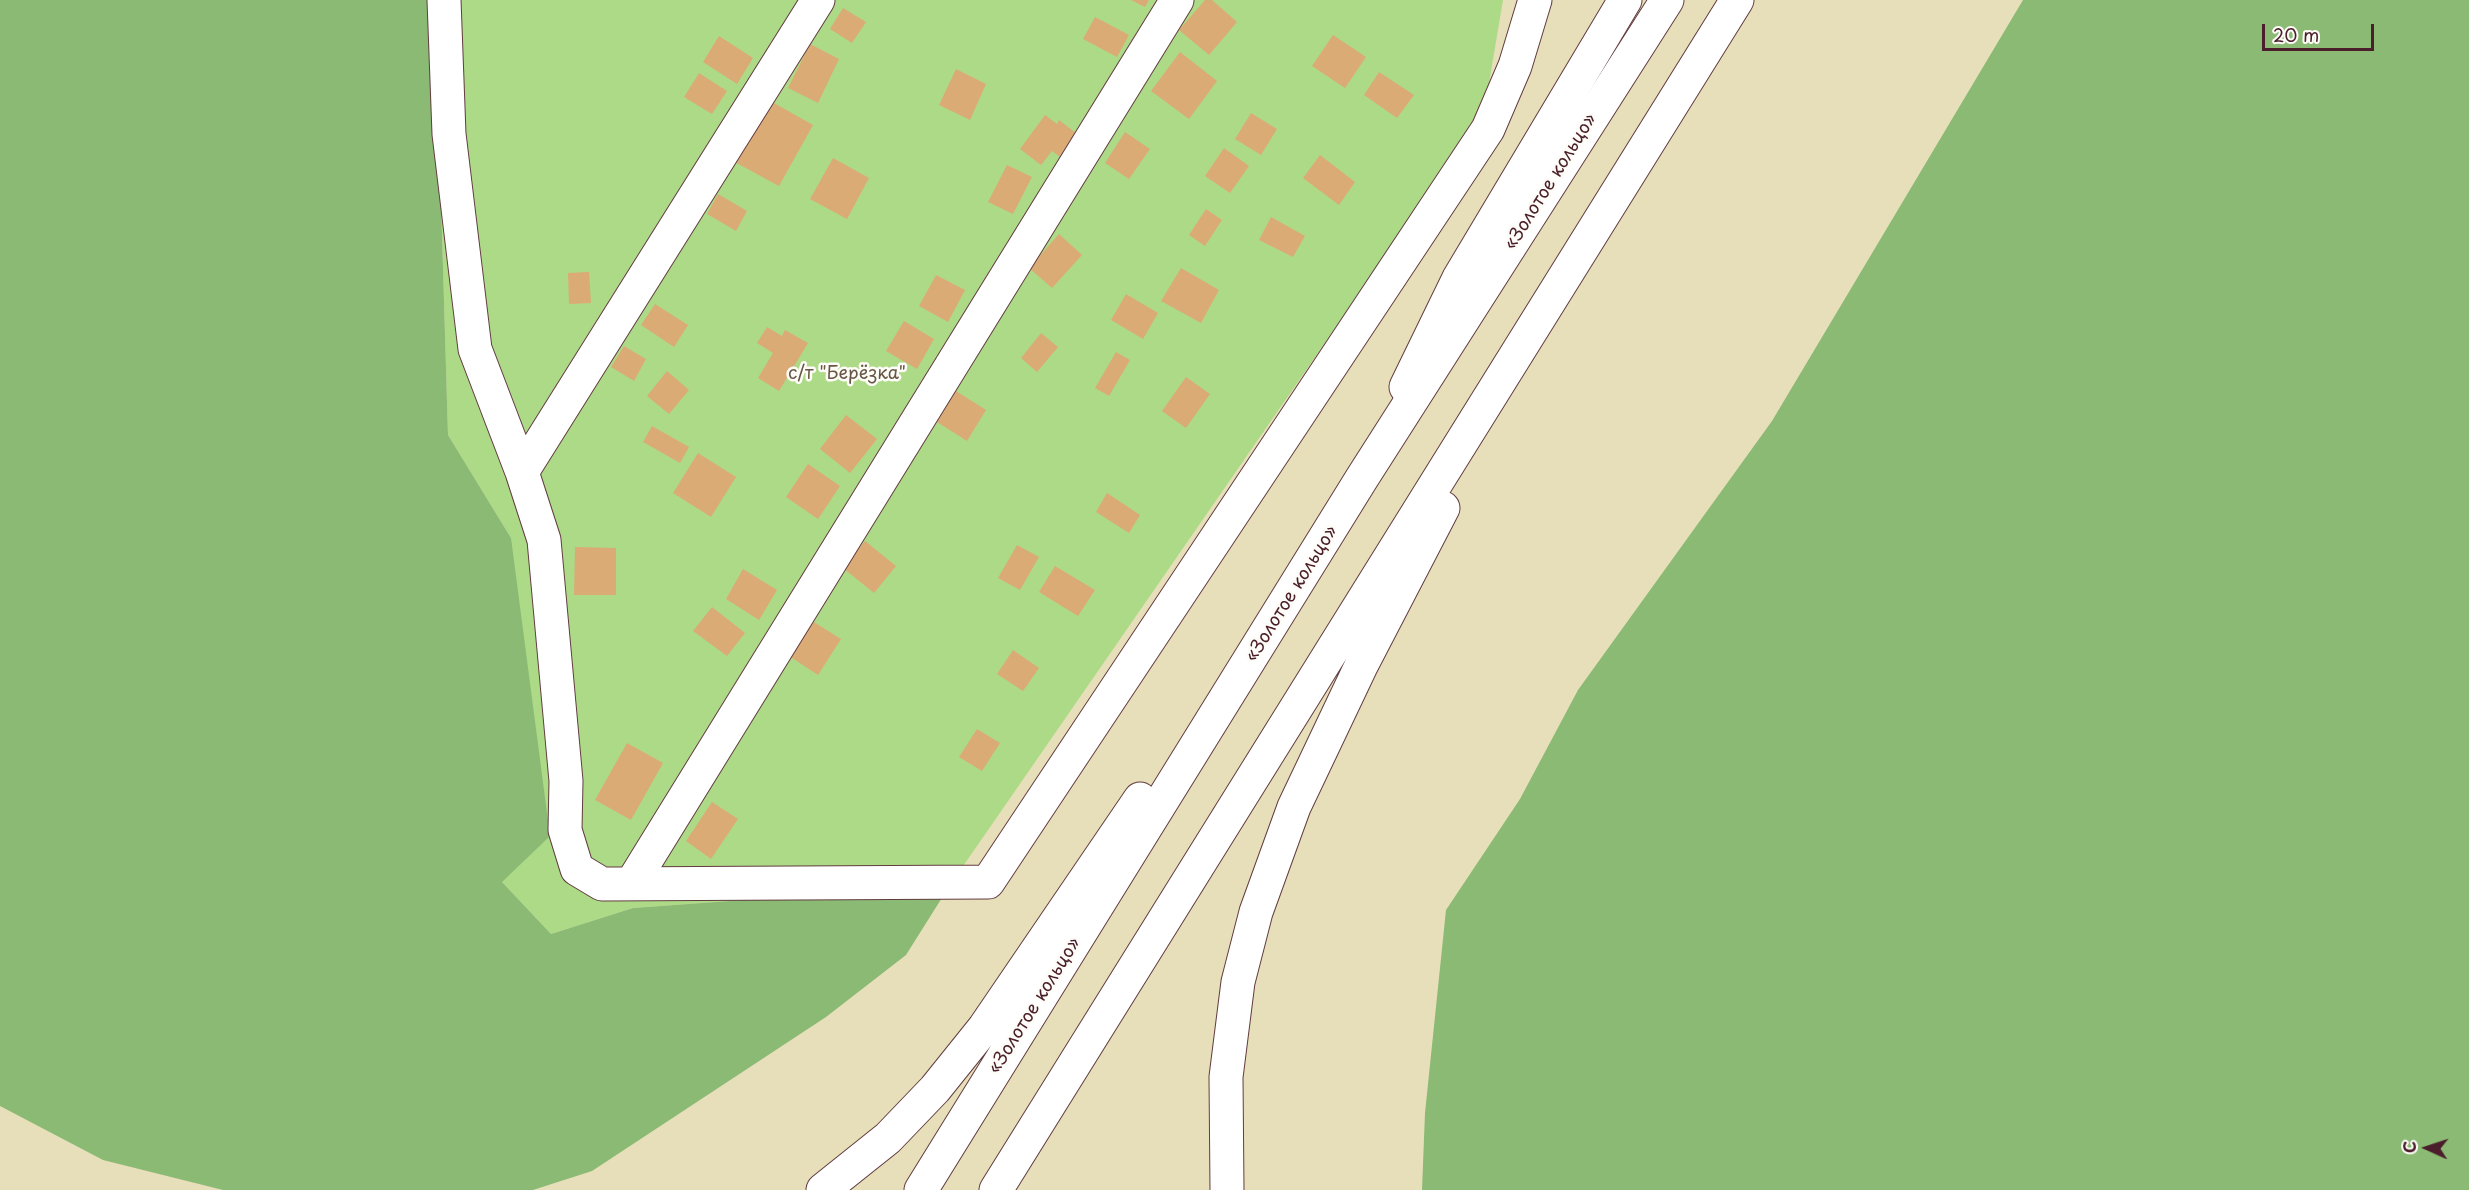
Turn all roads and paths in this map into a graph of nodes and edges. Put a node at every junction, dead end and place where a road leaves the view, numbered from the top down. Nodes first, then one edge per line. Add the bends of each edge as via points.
1 (444, 0) edge
2 (818, 0) edge
3 (1177, 0) edge
4 (1535, 0) edge
5 (1625, 0) edge
6 (1666, 0) edge
7 (1737, 0) edge
8 (1564, 276) junction
9 (522, 472) junction
10 (1355, 491) junction
11 (632, 883) junction
12 (823, 1190) edge
13 (921, 1190) edge
14 (996, 1190) edge
15 (1227, 1190) edge

1 - 9 main road via 449,134 475,349
2 - 9 main road
3 - 11 main road
4 - 11 main road via 1515,66 1488,129 988,882
5 - 10 main road via 1460,278
6 - 10 main road, «Золотое кольцо»
7 - 8 main road
8 - 14 main road
8 - 15 main road via 1360,666 1294,807 1256,912 1238,982 1226,1077
9 - 11 main road via 544,540 567,781 565,830 577,869 602,884
10 - 12 main road via 984,1028 896,1130
10 - 13 main road, «Золотое кольцо»

